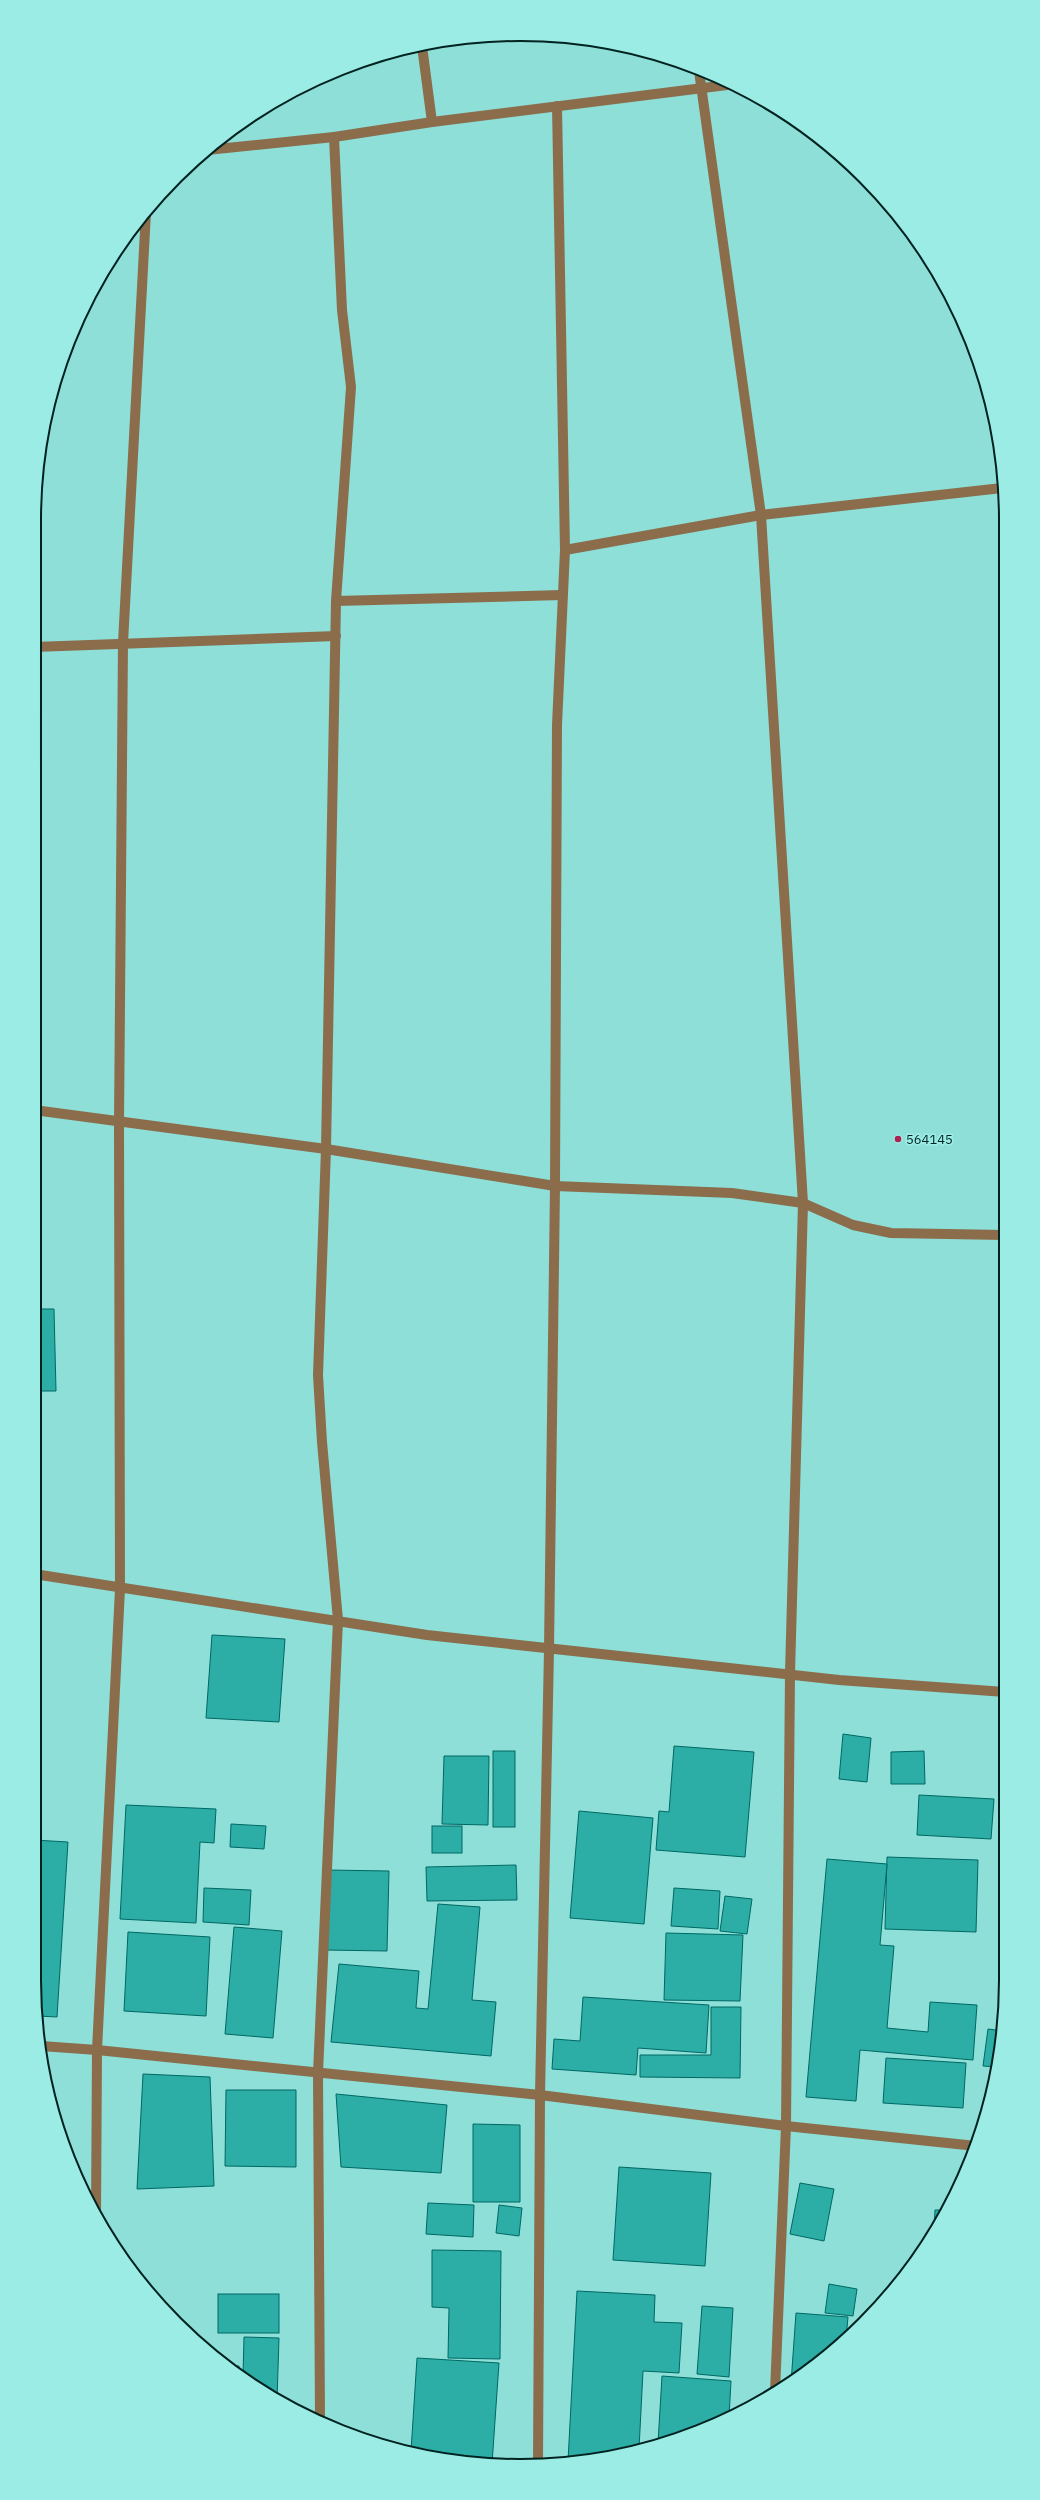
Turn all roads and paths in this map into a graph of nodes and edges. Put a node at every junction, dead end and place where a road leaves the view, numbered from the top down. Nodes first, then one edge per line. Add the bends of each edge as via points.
1 (423, 51) edge
2 (700, 76) edge
3 (722, 86) edge
4 (702, 88) junction
5 (557, 106) junction
6 (432, 122) junction
7 (334, 137) junction
8 (217, 149) edge
9 (145, 221) edge
10 (998, 488) edge
11 (761, 515) junction
12 (565, 550) junction
13 (562, 595) junction
14 (336, 600) junction
15 (336, 636) junction
16 (123, 643) junction
17 (41, 647) edge
18 (41, 1111) edge
19 (118, 1123) junction
20 (326, 1149) junction
21 (555, 1186) junction
22 (803, 1203) junction
23 (999, 1235) edge
24 (41, 1575) edge
25 (120, 1589) junction
26 (338, 1620) junction
27 (549, 1650) junction
28 (790, 1673) junction
29 (999, 1692) edge
30 (46, 2046) edge
31 (97, 2050) junction
32 (318, 2074) junction
33 (540, 2095) junction
34 (786, 2126) junction
35 (970, 2145) edge
36 (96, 2203) edge
37 (775, 2385) edge
38 (320, 2415) edge
39 (538, 2458) edge

1 - 6 street
2 - 4 street
3 - 4 street
4 - 5 street
4 - 11 street
5 - 6 street
5 - 12 street
6 - 7 street
7 - 8 street
7 - 14 street via 342,310 351,387
9 - 16 street
10 - 11 street
11 - 12 street
11 - 22 street
12 - 13 street
13 - 14 street
13 - 21 street via 557,732
14 - 15 street
15 - 16 street
15 - 20 street
16 - 17 street
16 - 19 street
18 - 19 street
19 - 20 street
19 - 25 street
20 - 21 street
20 - 26 street via 318,1375
21 - 22 street via 732,1193
21 - 27 street
22 - 23 street via 853,1225 891,1233
22 - 28 street
24 - 25 street
25 - 26 street
25 - 31 street
26 - 27 street via 427,1635
26 - 32 street
27 - 28 street
27 - 33 street
28 - 29 street via 839,1680
28 - 34 street
30 - 31 street
31 - 32 street
31 - 36 street
32 - 33 street
32 - 38 street
33 - 34 street
33 - 39 street
34 - 35 street
34 - 37 street

